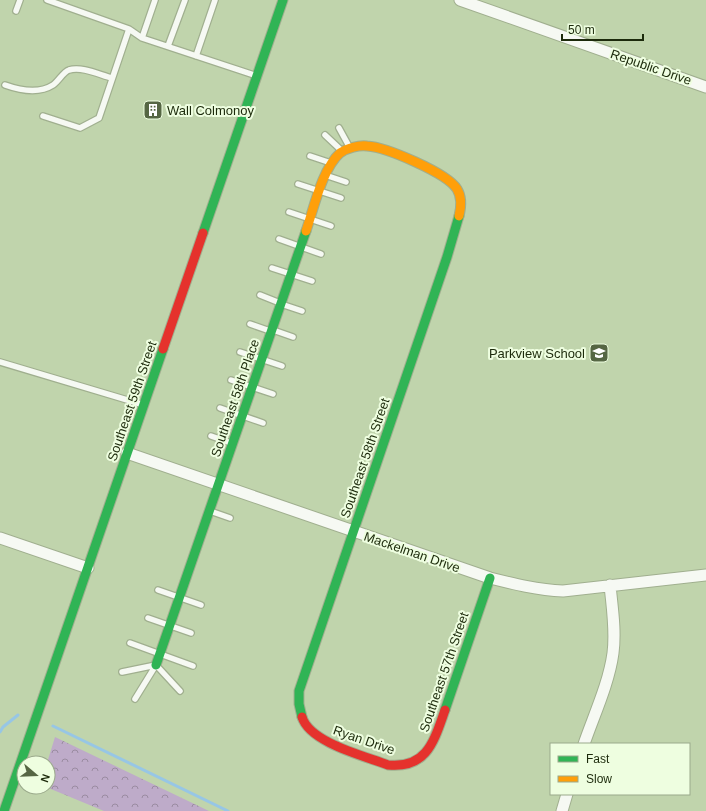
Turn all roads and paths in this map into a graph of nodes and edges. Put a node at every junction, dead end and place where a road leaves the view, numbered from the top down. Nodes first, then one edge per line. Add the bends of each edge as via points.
1 (20, 0) edge
2 (47, 0) edge
3 (155, 0) edge
4 (185, 0) edge
5 (215, 0) edge
6 (283, 0) edge
7 (460, 0) edge
8 (16, 11) dead end
9 (129, 29) junction
10 (142, 38) junction
11 (168, 46) junction
12 (196, 56) junction
13 (257, 76) junction
14 (112, 78) junction
15 (4, 85) dead end
16 (706, 87) edge
17 (43, 116) dead end
18 (340, 128) dead end
19 (325, 135) dead end
20 (346, 150) junction
21 (310, 156) dead end
22 (331, 164) junction
23 (325, 175) junction
24 (346, 182) dead end
25 (298, 184) dead end
26 (320, 191) junction
27 (341, 198) dead end
28 (289, 212) dead end
29 (310, 219) junction
30 (331, 226) dead end
31 (279, 239) dead end
32 (301, 246) junction
33 (321, 254) dead end
34 (272, 268) dead end
35 (291, 274) junction
36 (312, 282) dead end
37 (260, 295) dead end
38 (281, 304) junction
39 (302, 311) dead end
40 (250, 324) dead end
41 (272, 331) junction
42 (293, 337) dead end
43 (240, 352) dead end
44 (262, 360) junction
45 (0, 362) edge
46 (282, 366) dead end
47 (231, 380) dead end
48 (252, 387) junction
49 (273, 394) dead end
50 (144, 405) junction
51 (220, 408) dead end
52 (242, 416) junction
53 (264, 423) dead end
54 (211, 436) dead end
55 (233, 443) junction
56 (127, 453) junction
57 (218, 486) junction
58 (210, 511) junction
59 (230, 518) dead end
60 (354, 532) junction
61 (0, 538) edge
62 (88, 568) junction
63 (706, 575) edge
64 (490, 578) junction
65 (610, 585) junction
66 (158, 590) dead end
67 (180, 597) junction
68 (201, 605) dead end
69 (148, 618) dead end
70 (170, 626) junction
71 (191, 633) dead end
72 (130, 644) dead end
73 (160, 654) junction
74 (156, 665) junction
75 (193, 666) dead end
76 (122, 672) dead end
77 (180, 691) dead end
78 (135, 698) dead end
79 (313, 732) joint
80 (584, 743) edge
81 (409, 764) joint
82 (567, 795) edge
83 (4, 811) edge
84 (562, 811) edge

1 - 8 lane
2 - 9 lane
3 - 10 lane
4 - 11 lane
5 - 12 lane
6 - 13 street, Southeast 59th Street
7 - 16 street, Republic Drive
9 - 10 lane
9 - 14 lane
10 - 11 lane
11 - 12 lane
12 - 13 lane
13 - 50 street, Southeast 59th Street
14 - 15 lane via 77,68 68,70 54,84 43,89 19,90
14 - 17 lane via 98,118 80,128
18 - 20 lane
19 - 20 lane
20 - 22 street, Southeast 58th Place
20 - 60 street, Southeast 58th Street via 367,146 433,170 457,189 460,204 457,225 447,257
21 - 22 lane
22 - 23 street, Southeast 58th Place
23 - 24 lane
23 - 26 street, Southeast 58th Place
25 - 26 lane
26 - 27 lane
26 - 29 street, Southeast 58th Place
28 - 29 lane
29 - 30 lane
29 - 32 street, Southeast 58th Place
31 - 32 lane
32 - 33 lane
32 - 35 street, Southeast 58th Place
34 - 35 lane
35 - 36 lane
35 - 38 street, Southeast 58th Place
37 - 38 lane
38 - 39 lane
38 - 41 street, Southeast 58th Place
40 - 41 lane
41 - 42 lane
41 - 44 street, Southeast 58th Place
43 - 44 lane
44 - 46 lane
44 - 48 street, Southeast 58th Place
45 - 50 lane
47 - 48 lane
48 - 49 lane
48 - 52 street, Southeast 58th Place
50 - 56 street, Southeast 59th Street
51 - 52 lane
52 - 53 lane
52 - 55 street, Southeast 58th Place
54 - 55 lane
55 - 57 street, Southeast 58th Place
56 - 57 street, Mackelman Drive
56 - 62 street, Southeast 59th Street
57 - 58 street, Southeast 58th Place
57 - 60 street, Mackelman Drive
58 - 59 lane
58 - 67 street, Southeast 58th Place
60 - 64 street, Mackelman Drive
60 - 79 street, Southeast 58th Street via 299,691 303,720
61 - 62 street
62 - 83 street, Southeast 59th Street
63 - 65 street, Mackelman Drive
64 - 65 street, Mackelman Drive via 543,590
64 - 81 street, Southeast 57th Street via 434,741 427,752
65 - 80 street via 613,652 608,675
66 - 67 lane
67 - 68 lane
67 - 70 street, Southeast 58th Place
69 - 70 lane
70 - 71 lane
70 - 73 street, Southeast 58th Place
72 - 73 lane
73 - 74 street, Southeast 58th Place
73 - 75 lane
74 - 76 lane
74 - 77 lane
74 - 78 lane
79 - 81 street, Ryan Drive via 326,742 388,764
82 - 84 street

